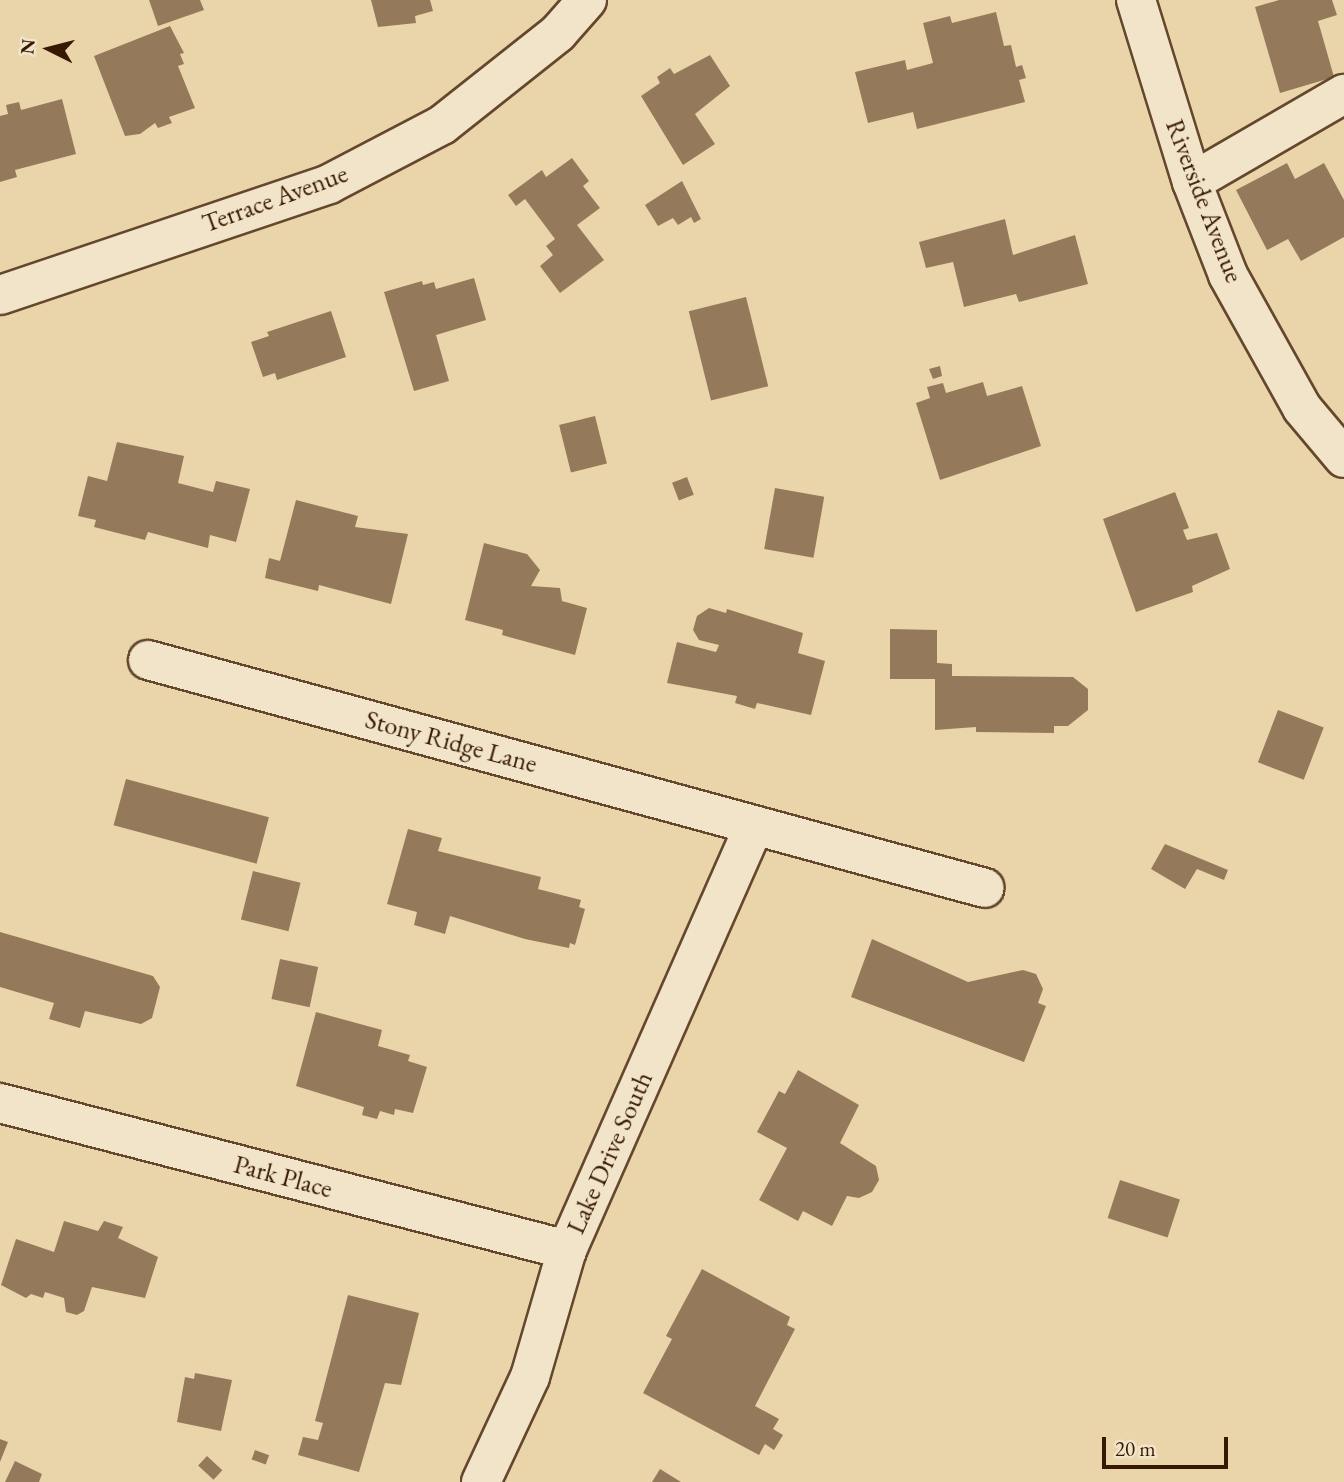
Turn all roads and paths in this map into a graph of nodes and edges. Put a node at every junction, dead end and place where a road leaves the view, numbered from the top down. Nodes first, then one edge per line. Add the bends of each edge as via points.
1 (587, 0) edge
2 (1136, 0) edge
3 (1344, 94) edge
4 (1192, 182) junction
5 (0, 295) edge
6 (1344, 458) edge
7 (148, 660) dead end
8 (753, 828) junction
9 (985, 888) dead end
10 (0, 1104) edge
11 (567, 1250) junction
12 (481, 1482) edge

1 - 5 street, Terrace Avenue via 558,33 442,125 329,184
2 - 4 street, Riverside Avenue
3 - 4 street
4 - 6 street, Riverside Avenue via 1228,275 1302,408
7 - 8 street, Stony Ridge Lane
8 - 9 street, Stony Ridge Lane
8 - 11 street, Lake Drive South
10 - 11 street, Park Place
11 - 12 street, Lake Drive South via 530,1377

